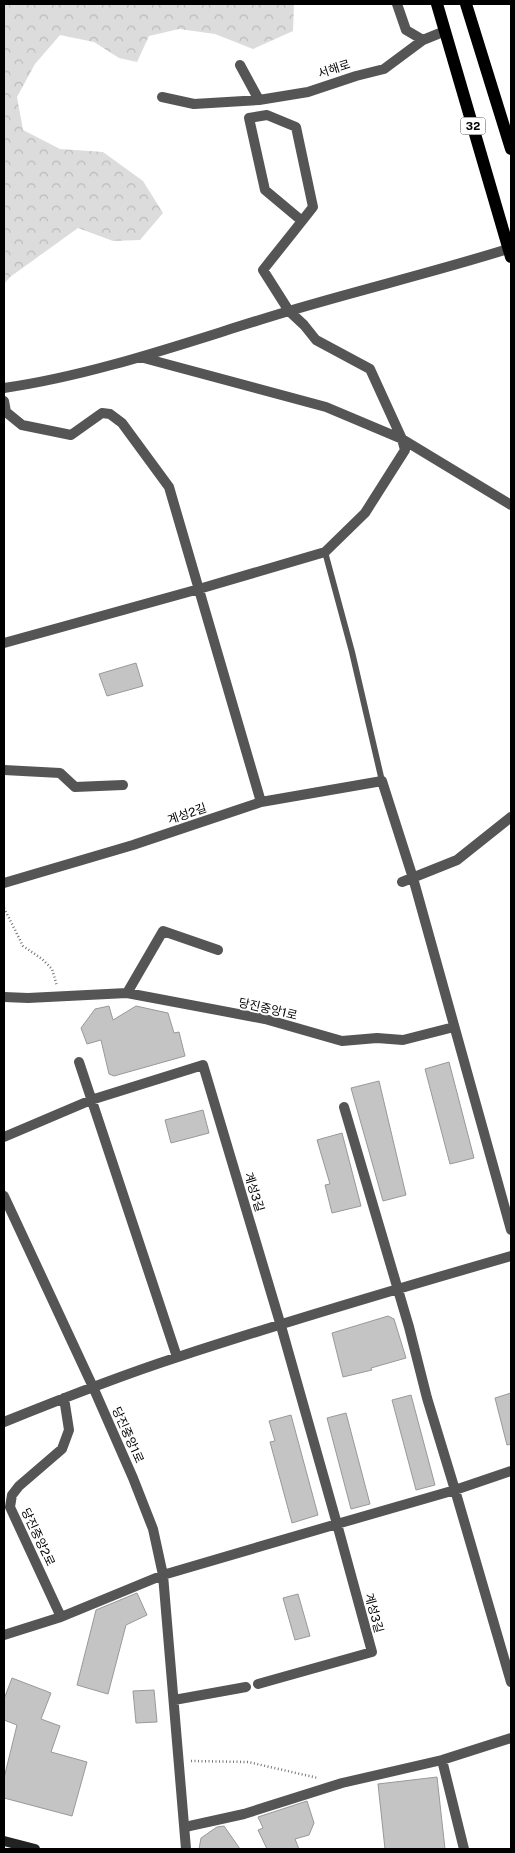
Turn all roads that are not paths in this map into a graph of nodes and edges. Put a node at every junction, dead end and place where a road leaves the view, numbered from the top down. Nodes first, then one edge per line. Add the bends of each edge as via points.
1 (397, 4) edge
2 (437, 4) edge
3 (466, 4) edge
4 (445, 31) junction
5 (422, 40) junction
6 (240, 65) dead end
7 (162, 97) dead end
8 (260, 100) junction
9 (511, 149) edge
10 (302, 221) junction
11 (510, 251) edge
12 (289, 311) junction
13 (138, 357) junction
14 (4, 388) edge
15 (4, 401) edge
16 (402, 438) junction
17 (511, 505) edge
18 (325, 552) junction
19 (199, 589) junction
20 (4, 643) edge
21 (4, 770) edge
22 (382, 781) junction
23 (123, 785) dead end
24 (261, 802) junction
25 (511, 817) edge
26 (413, 878) junction
27 (402, 882) dead end
28 (4, 883) edge
29 (218, 950) dead end
30 (127, 993) junction
31 (4, 997) edge
32 (454, 1027) junction
33 (79, 1062) dead end
34 (91, 1100) junction
35 (344, 1107) dead end
36 (4, 1137) edge
37 (4, 1196) edge
38 (511, 1230) edge
39 (511, 1256) edge
40 (397, 1289) junction
41 (281, 1326) junction
42 (177, 1357) junction
43 (93, 1387) junction
44 (64, 1398) junction
45 (4, 1422) edge
46 (511, 1471) edge
47 (455, 1490) junction
48 (337, 1524) junction
49 (163, 1575) junction
50 (61, 1616) junction
51 (4, 1635) edge
52 (511, 1682) edge
53 (258, 1684) dead end
54 (246, 1687) dead end
55 (174, 1700) junction
56 (511, 1738) edge
57 (442, 1760) junction
58 (185, 1827) junction
59 (4, 1841) edge
60 (35, 1849) edge
61 (186, 1849) edge
62 (464, 1849) edge

1 - 5 street via 406,30
2 - 4 main road, 32
3 - 9 main road
4 - 5 street, 서해로
4 - 11 main road, 32
5 - 8 street, 서해로 via 384,69 308,92
6 - 8 street
7 - 8 street, 서해로 via 194,104
10 - 10 street via 265,190 249,118 267,115 296,127 312,207
10 - 12 street via 263,270
11 - 12 street
12 - 13 street
12 - 16 street via 316,340 370,368
13 - 14 street via 43,382
13 - 16 street via 326,407
15 - 19 street via 6,412 22,425 71,435 102,413 110,414 122,423 169,487
16 - 17 street
16 - 18 street via 405,450 365,513
18 - 19 street
18 - 22 lane
19 - 20 street
19 - 24 street
21 - 23 street via 60,773 76,787
22 - 24 street, 계성2길
22 - 26 street
24 - 28 street, 계성2길 via 134,845
25 - 26 street via 457,860
26 - 27 street
26 - 32 street
29 - 30 street via 163,931
30 - 31 street, 당진중앙1로
30 - 32 street, 당진중앙1로 via 265,1019 342,1041 403,1040
32 - 38 street
33 - 34 street
34 - 36 street
34 - 41 street, 계성3길 via 203,1065
34 - 42 street
35 - 40 street
37 - 43 street, 당진중앙1로
39 - 40 street
40 - 41 street
40 - 47 street
41 - 42 street
41 - 48 street, 계성3길
42 - 43 street
43 - 44 street
43 - 49 street, 당진중앙1로 via 153,1529
44 - 45 street
44 - 50 street, 당진중앙2로 via 69,1430 62,1449 19,1486 12,1495 10,1507
46 - 47 street
47 - 48 street
47 - 52 street
48 - 49 street
48 - 53 street, 계성3길 via 372,1652
49 - 50 street
49 - 55 street, 당진중앙1로
50 - 51 street
54 - 55 street
55 - 58 street, 당진중앙1로
56 - 57 street
57 - 58 street via 342,1783 244,1814
57 - 62 street
58 - 61 street, 당진중앙1로
59 - 60 street

